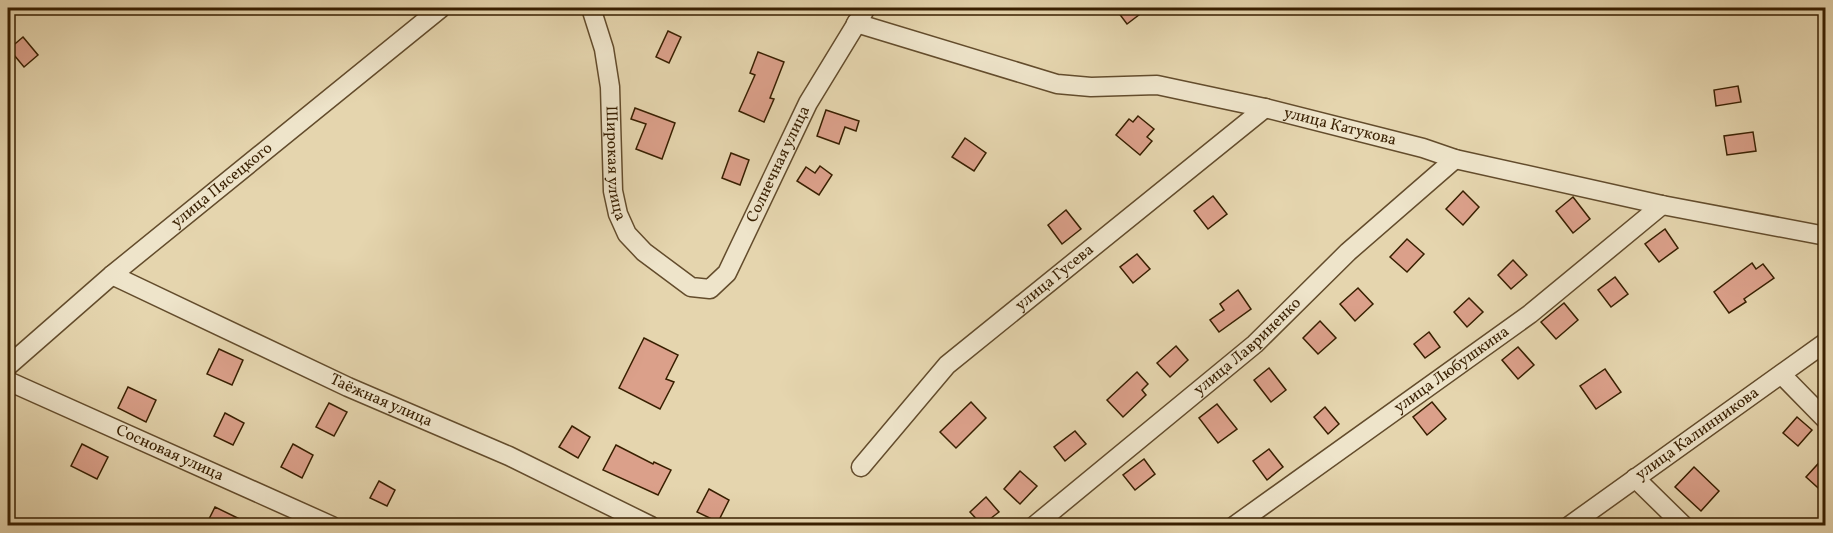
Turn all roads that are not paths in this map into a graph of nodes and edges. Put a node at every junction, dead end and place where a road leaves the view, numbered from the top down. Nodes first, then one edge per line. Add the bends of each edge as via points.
1 (441, 8) edge
2 (591, 8) edge
3 (861, 15) edge
4 (1265, 108) junction
5 (1455, 159) junction
6 (1662, 205) junction
7 (1826, 236) edge
8 (111, 276) junction
9 (691, 287) joint
10 (1826, 342) edge
11 (8, 366) edge
12 (1782, 375) junction
13 (8, 381) edge
14 (1826, 420) edge
15 (861, 467) dead end
16 (1635, 478) junction
17 (332, 525) edge
18 (651, 525) edge
19 (1034, 525) edge
20 (1234, 525) edge
21 (1569, 525) edge
22 (1684, 525) edge

1 - 8 street, улица Пясецкого
2 - 9 street, Широкая улица via 610,87 613,191 618,214 627,234 644,252
3 - 4 street, улица Катукова via 1057,84 1157,85
3 - 9 street, Солнечная улица via 808,103 728,273 710,289
4 - 5 street, улица Катукова
4 - 15 street, улица Гусева via 947,365
5 - 6 street, улица Катукова
5 - 19 street, улица Лавриненко via 1348,252 1255,344
6 - 7 street, улица Катукова
6 - 20 street, улица Любушкина via 1530,314
8 - 11 street, улица Пясецкого
8 - 18 street, Таёжная улица via 348,387 509,456
10 - 12 street, улица Калинникова
12 - 14 street
12 - 16 street, улица Калинникова
13 - 17 street, Сосновая улица
16 - 21 street, улица Калинникова
16 - 22 street

